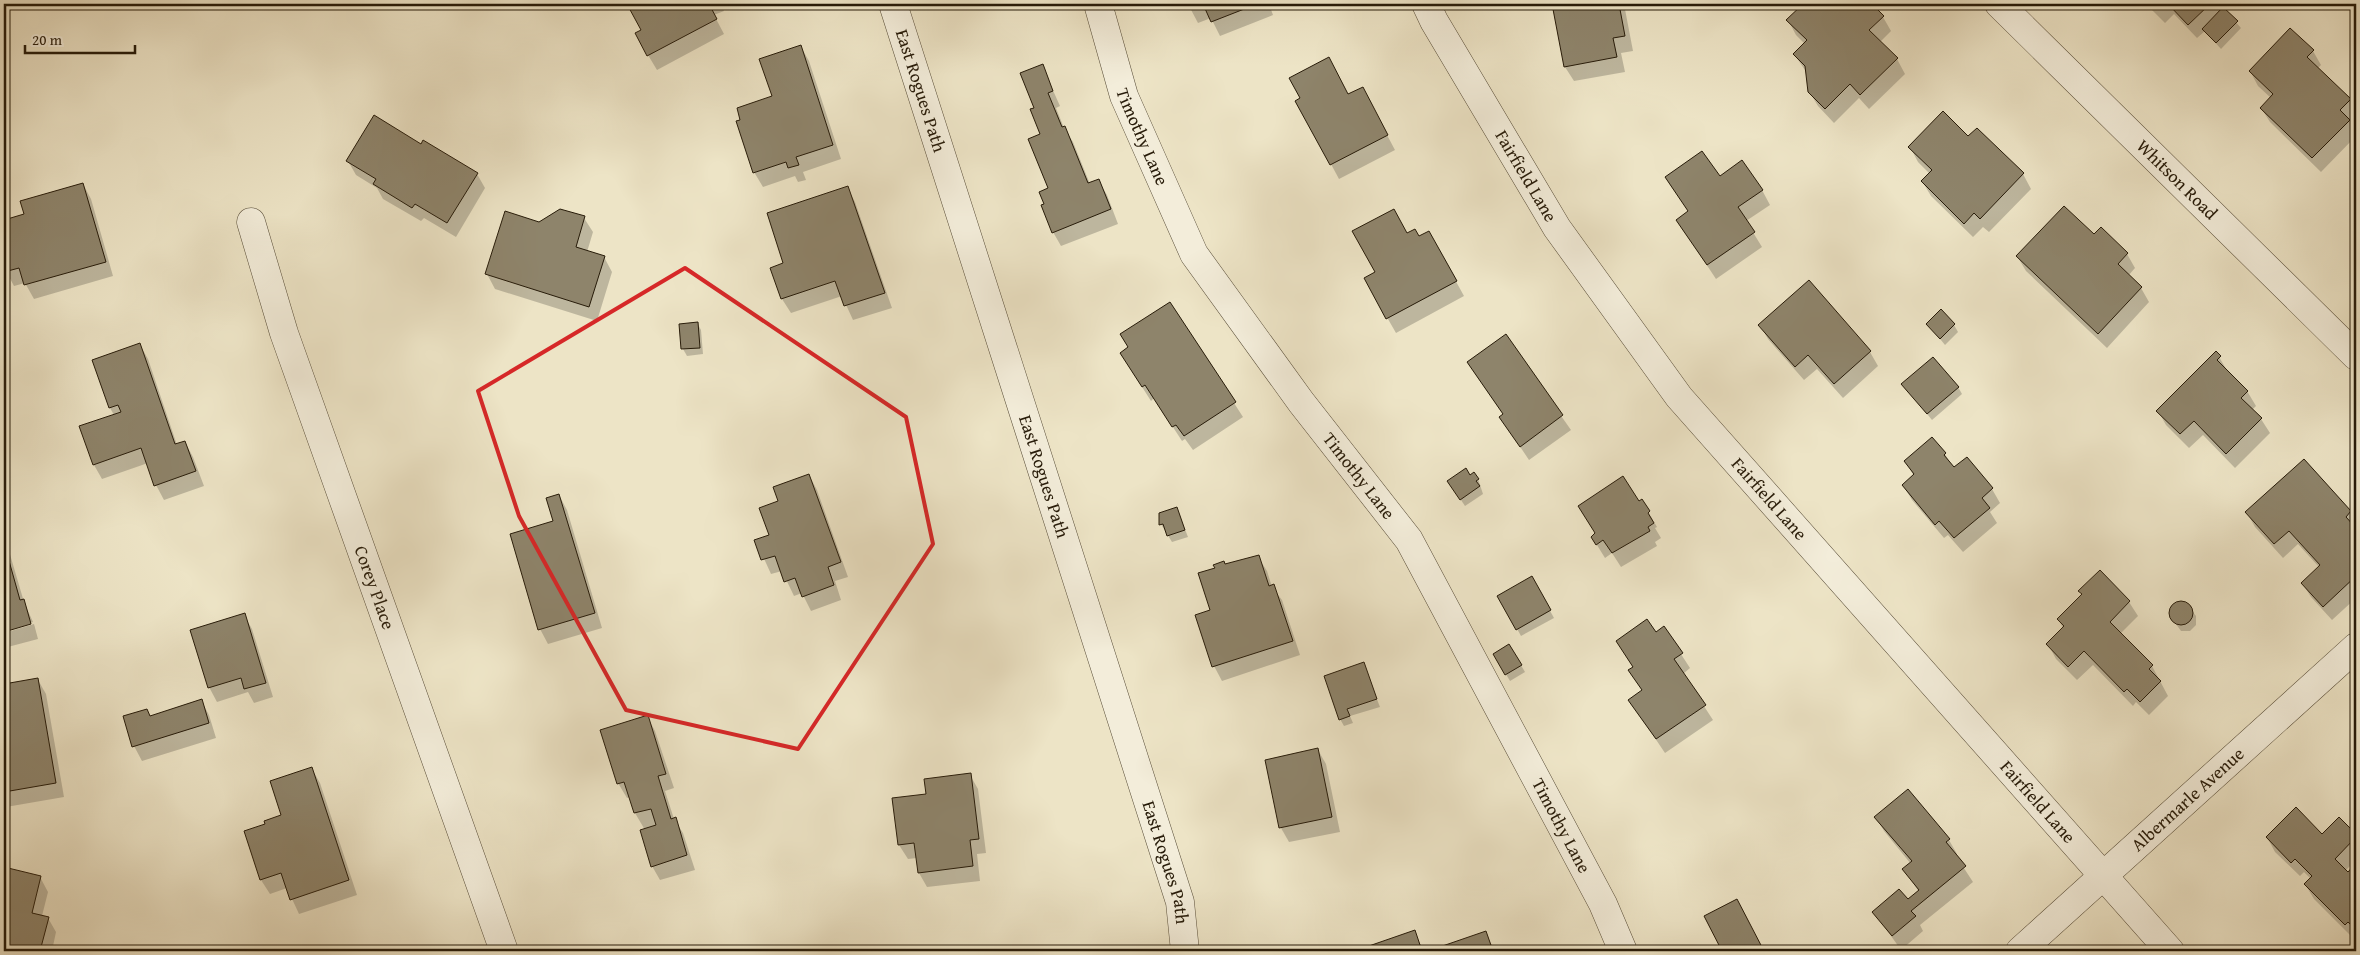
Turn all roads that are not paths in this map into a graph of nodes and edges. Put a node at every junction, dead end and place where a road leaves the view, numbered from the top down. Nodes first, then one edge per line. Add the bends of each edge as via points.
1 (893, 4) edge
2 (1098, 4) edge
3 (1426, 4) edge
4 (1999, 4) edge
5 (251, 222) dead end
6 (2356, 356) edge
7 (2356, 647) edge
8 (2104, 877) junction
9 (504, 951) edge
10 (1185, 951) edge
11 (1623, 951) edge
12 (2020, 951) edge
13 (2170, 951) edge

1 - 10 street, East Rogues Path via 1180,902
2 - 11 street, Timothy Lane via 1124,96 1194,254 1302,402 1410,540 1603,904
3 - 8 street, Fairfield Lane via 1557,228 1679,397
4 - 6 street, Whitson Road
5 - 9 street, Corey Place via 284,333
7 - 8 street, Albermarle Avenue
8 - 12 street, Albermarle Avenue
8 - 13 street, Fairfield Lane

